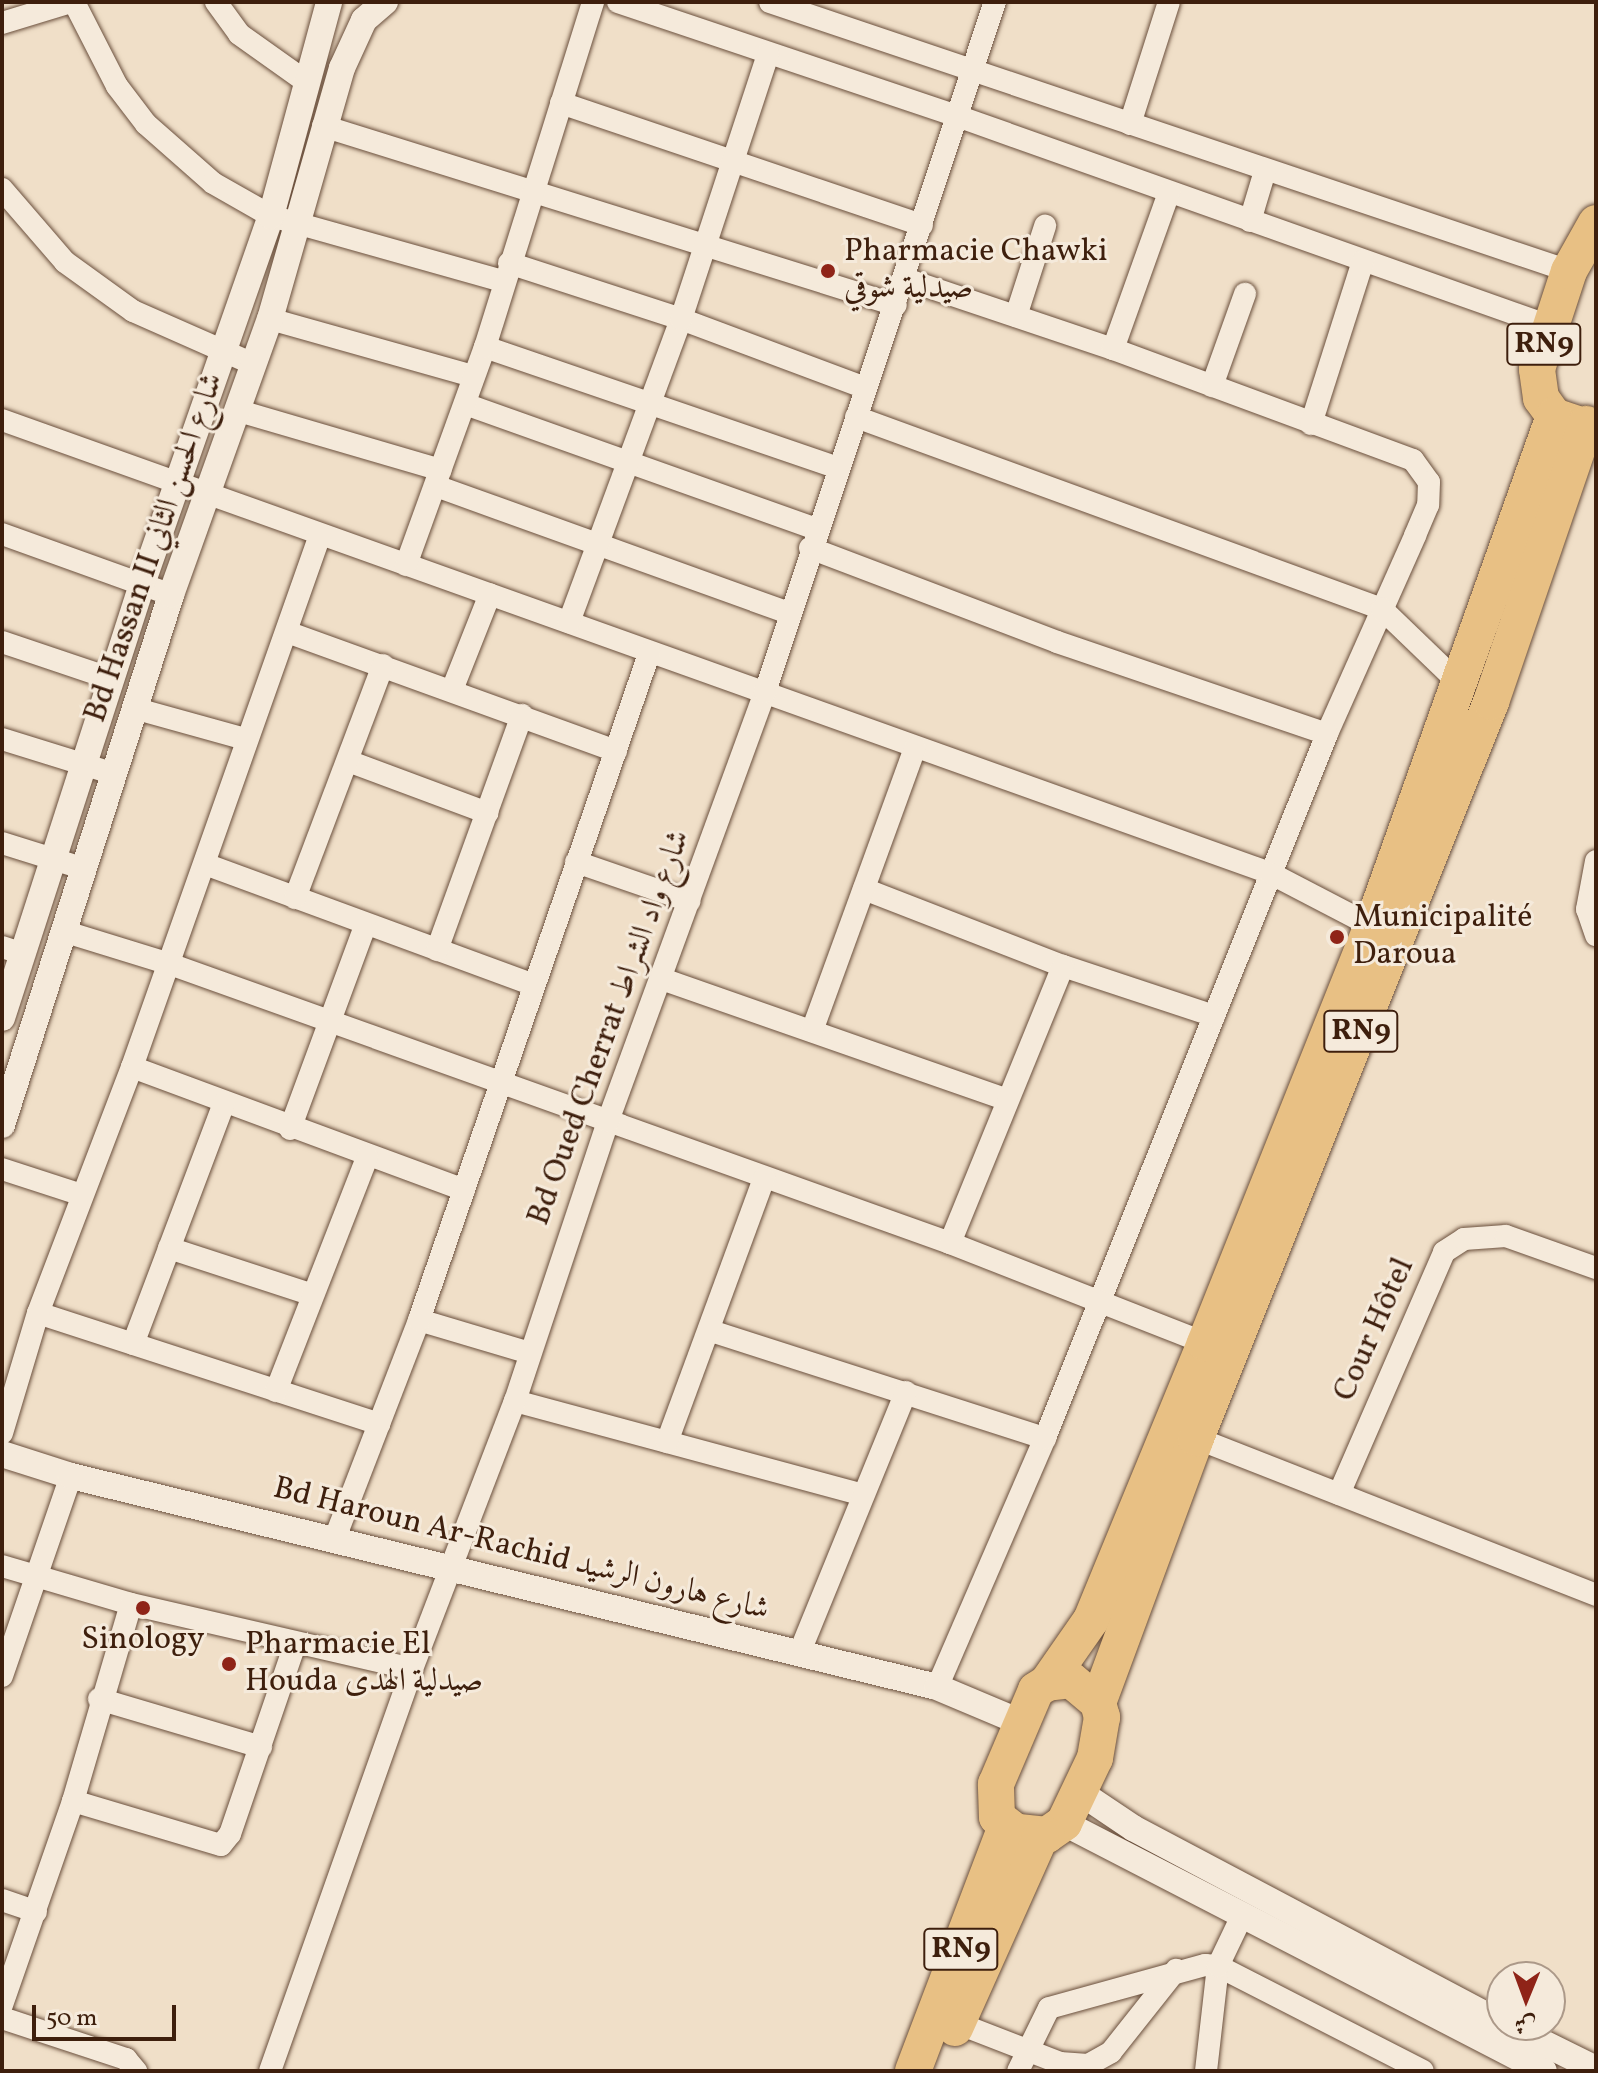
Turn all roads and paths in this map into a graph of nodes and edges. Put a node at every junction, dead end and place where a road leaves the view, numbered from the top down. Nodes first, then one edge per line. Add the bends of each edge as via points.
1 (73, 2) edge
2 (216, 2) edge
3 (329, 2) edge
4 (385, 2) edge
5 (593, 2) edge
6 (618, 2) edge
7 (770, 2) edge
8 (995, 2) edge
9 (1169, 2) edge
10 (35, 7) edge
11 (2, 23) edge
12 (768, 54) junction
13 (972, 69) junction
14 (308, 83) junction
15 (561, 103) junction
16 (957, 116) junction
17 (1130, 124) junction
18 (323, 126) junction
19 (731, 159) junction
20 (1265, 171) junction
21 (2, 189) edge
22 (534, 190) junction
23 (1169, 193) junction
24 (284, 219) junction
25 (1250, 221) junction
26 (1596, 223) edge
27 (922, 225) junction
28 (1045, 226) dead end
29 (706, 242) junction
30 (1363, 261) junction
31 (1569, 271) junction
32 (506, 272) junction
33 (905, 279) junction
34 (1245, 294) dead end
35 (896, 305) junction
36 (1016, 316) junction
37 (270, 319) junction
38 (681, 319) junction
39 (1549, 326) junction
40 (485, 347) junction
41 (1113, 349) junction
42 (224, 355) junction
43 (253, 364) junction
44 (473, 376) junction
45 (1212, 386) junction
46 (866, 388) junction
47 (651, 403) junction
48 (465, 404) junction
49 (239, 411) junction
50 (856, 417) junction
51 (2, 420) edge
52 (1579, 421) edge
53 (1311, 424) junction
54 (628, 466) junction
55 (838, 468) junction
56 (438, 478) junction
57 (175, 485) junction
58 (206, 495) junction
59 (2, 534) edge
60 (320, 535) junction
61 (814, 538) junction
62 (597, 543) junction
63 (406, 565) junction
64 (142, 584) junction
65 (490, 594) junction
66 (171, 595) junction
67 (1382, 609) junction
68 (791, 614) junction
69 (569, 622) junction
70 (287, 632) junction
71 (2, 642) edge
72 (649, 654) junction
73 (383, 665) junction
74 (112, 679) junction
75 (1459, 683) junction
76 (452, 690) junction
77 (765, 692) junction
78 (137, 709) junction
79 (522, 715) junction
80 (1327, 734) junction
81 (2, 739) edge
82 (245, 739) junction
83 (915, 748) junction
84 (616, 751) junction
85 (348, 761) junction
86 (83, 765) junction
87 (115, 774) junction
88 (488, 813) junction
89 (2, 843) edge
90 (56, 860) junction
91 (1596, 861) edge
92 (576, 862) junction
93 (205, 864) junction
94 (85, 869) junction
95 (1270, 873) junction
96 (864, 889) junction
97 (295, 898) junction
98 (689, 901) junction
99 (365, 926) junction
100 (1372, 926) junction
101 (66, 932) junction
102 (1596, 935) edge
103 (13, 950) edge
104 (437, 950) junction
105 (167, 963) junction
106 (1063, 966) junction
107 (662, 979) junction
108 (533, 985) junction
109 (1214, 1016) junction
110 (2, 1018) edge
111 (331, 1022) junction
112 (812, 1031) junction
113 (132, 1067) junction
114 (500, 1081) junction
115 (1005, 1099) junction
116 (224, 1103) junction
117 (608, 1121) junction
118 (2, 1125) edge
119 (290, 1129) junction
120 (367, 1157) junction
121 (2, 1169) edge
122 (764, 1178) junction
123 (464, 1190) junction
124 (82, 1195) junction
125 (950, 1243) junction
126 (169, 1248) junction
127 (1596, 1268) edge
128 (313, 1295) junction
129 (1101, 1300) junction
130 (38, 1313) junction
131 (419, 1320) junction
132 (711, 1331) junction
133 (1205, 1343) junction
134 (133, 1344) junction
135 (530, 1353) junction
136 (276, 1391) junction
137 (906, 1392) junction
138 (515, 1401) junction
139 (379, 1424) junction
140 (2, 1433) edge
141 (1045, 1438) junction
142 (1196, 1438) junction
143 (667, 1442) junction
144 (2, 1454) edge
145 (71, 1476) junction
146 (1339, 1494) junction
147 (863, 1495) junction
148 (335, 1538) junction
149 (452, 1565) junction
150 (2, 1566) edge
151 (36, 1575) junction
152 (1596, 1595) edge
153 (131, 1604) junction
154 (295, 1644) junction
155 (799, 1654) junction
156 (412, 1669) junction
157 (2, 1676) edge
158 (1047, 1683) junction
159 (937, 1687) junction
160 (99, 1699) junction
161 (1098, 1703) junction
162 (1020, 1722) junction
163 (261, 1747) junction
164 (73, 1801) junction
165 (1062, 1817) junction
166 (1006, 1826) junction
167 (1221, 1874) junction
168 (1254, 1892) junction
169 (2, 1900) edge
170 (1206, 1900) junction
171 (36, 1912) junction
172 (1241, 1918) junction
173 (1218, 1966) junction
174 (1176, 1970) junction
175 (2, 2005) edge
176 (1486, 2014) edge
177 (2, 2018) edge
178 (957, 2023) junction
179 (1539, 2041) edge
180 (1022, 2061) edge
181 (1596, 2069) edge
182 (136, 2071) edge
183 (270, 2071) edge
184 (913, 2071) edge
185 (939, 2071) edge
186 (1206, 2071) edge
187 (1423, 2071) edge
188 (1544, 2071) edge

1 - 10 street
1 - 24 street via 117,86 146,124 201,174
2 - 14 street via 239,34
3 - 14 street, Bd Hassan II شارع الحسن الثاني
4 - 18 street, Bd Hassan II شارع الحسن الثاني via 364,20
5 - 15 street
6 - 12 street
7 - 13 street
8 - 13 street, Bd Oued Cherrat شارع واد الشراط
9 - 17 street
10 - 11 street
12 - 16 street
12 - 19 street
13 - 16 street, Bd Oued Cherrat شارع واد الشراط
13 - 17 street
14 - 24 street, Bd Hassan II شارع الحسن الثاني
15 - 19 street
15 - 22 street
16 - 23 street
16 - 27 street, Bd Oued Cherrat شارع واد الشراط
17 - 20 street
18 - 22 street
18 - 24 street, Bd Hassan II شارع الحسن الثاني
19 - 27 street
19 - 29 street
20 - 25 street
20 - 31 street
21 - 42 street via 65,262 133,311
22 - 29 street
22 - 32 street
23 - 25 street
23 - 41 street
24 - 32 street
24 - 37 street, Bd Hassan II شارع الحسن الثاني
24 - 42 street, Bd Hassan II شارع الحسن الثاني
25 - 30 street
26 - 31 highway, RN9
27 - 33 street, Bd Oued Cherrat شارع واد الشراط
28 - 36 street
29 - 35 street
29 - 38 street
30 - 39 street
30 - 53 street
31 - 39 highway, RN9
32 - 38 street
32 - 40 street
33 - 35 street, Bd Oued Cherrat شارع واد الشراط
33 - 36 street
34 - 45 street
35 - 46 street, Bd Oued Cherrat شارع واد الشراط
36 - 41 street
37 - 43 street, Bd Hassan II شارع الحسن الثاني
37 - 44 street
38 - 46 street
38 - 47 street
39 - 52 highway, RN9 via 1537,384
40 - 44 street
40 - 47 street
41 - 45 street
42 - 43 street
42 - 57 street, Bd Hassan II شارع الحسن الثاني
43 - 49 street, Bd Hassan II شارع الحسن الثاني
44 - 48 street
45 - 53 street
46 - 50 street, Bd Oued Cherrat شارع واد الشراط
47 - 54 street
47 - 55 street
48 - 54 street
48 - 56 street
49 - 56 street
49 - 58 street, Bd Hassan II شارع الحسن الثاني
50 - 55 street, Bd Oued Cherrat شارع واد الشراط
50 - 67 street
51 - 57 street
52 - 75 highway, RN9
52 - 142 highway, RN9 via 1491,702
53 - 67 street via 1413,460 1429,482 1428,505
54 - 61 street
54 - 62 street
55 - 61 street, Bd Oued Cherrat شارع واد الشراط
56 - 62 street
56 - 63 street
57 - 58 street
57 - 64 street, Bd Hassan II شارع الحسن الثاني
58 - 60 street
58 - 66 street, Bd Hassan II شارع الحسن الثاني
59 - 64 street
60 - 63 street
60 - 70 street
61 - 68 street, Bd Oued Cherrat شارع واد الشراط
61 - 80 street via 1057,642
62 - 68 street
62 - 69 street
63 - 65 street
64 - 66 street
64 - 74 street, Bd Hassan II شارع الحسن الثاني
65 - 69 street
65 - 76 street
66 - 78 street, Bd Hassan II شارع الحسن الثاني
67 - 75 street
67 - 80 street
68 - 77 street, Bd Oued Cherrat شارع واد الشراط
69 - 72 street
70 - 73 street
70 - 82 street
71 - 74 street
72 - 77 street
72 - 84 street
73 - 76 street
73 - 85 street
74 - 86 street, Bd Hassan II شارع الحسن الثاني
75 - 100 highway, RN9
76 - 79 street
77 - 83 street
77 - 98 street, Bd Oued Cherrat شارع واد الشراط
78 - 82 street
78 - 87 street, Bd Hassan II شارع الحسن الثاني
79 - 84 street
79 - 88 street
80 - 95 street
81 - 86 street
82 - 93 street
83 - 95 street
83 - 96 street
84 - 92 street
85 - 88 street
85 - 97 street
86 - 87 street
86 - 90 street, Bd Hassan II شارع الحسن الثاني
87 - 94 street, Bd Hassan II شارع الحسن الثاني
88 - 104 street
89 - 90 street
90 - 94 street
90 - 103 street, Bd Hassan II شارع الحسن الثاني
91 - 102 street via 1587,909
92 - 98 street
92 - 108 street
93 - 97 street
93 - 105 street
94 - 101 street, Bd Hassan II شارع الحسن الثاني
95 - 100 street
95 - 109 street
96 - 106 street
96 - 112 street
97 - 99 street
98 - 107 street, Bd Oued Cherrat شارع واد الشراط
99 - 104 street
99 - 111 street
100 - 133 highway, RN9
101 - 105 street
101 - 118 street, Bd Hassan II شارع الحسن الثاني
103 - 110 street, Bd Hassan II شارع الحسن الثاني
104 - 108 street
105 - 111 street
105 - 113 street
106 - 109 street
106 - 115 street
107 - 112 street
107 - 117 street, Bd Oued Cherrat شارع واد الشراط
108 - 114 street
109 - 129 street
111 - 114 street
111 - 119 street
112 - 115 street
113 - 116 street
113 - 124 street
114 - 117 street
114 - 123 street
115 - 125 street
116 - 119 street
116 - 126 street
117 - 122 street
117 - 135 street, Bd Oued Cherrat شارع واد الشراط
119 - 120 street
120 - 123 street
120 - 128 street
121 - 124 street
122 - 125 street
122 - 132 street
123 - 131 street
124 - 130 street
125 - 129 street
126 - 128 street
126 - 134 street
127 - 146 street, Cour Hôtel via 1506,1236 1464,1239 1444,1252
128 - 136 street
129 - 133 street
129 - 141 street
130 - 134 street
130 - 140 street
131 - 135 street
131 - 139 street
132 - 137 street
132 - 143 street
133 - 158 highway, RN9 via 1091,1620
134 - 136 street
135 - 138 street, Bd Oued Cherrat شارع واد الشراط
136 - 139 street
137 - 141 street
137 - 147 street
138 - 143 street
138 - 149 street, Bd Oued Cherrat شارع واد الشراط
139 - 148 street
141 - 159 street
142 - 146 street
142 - 161 highway, RN9
143 - 147 street
144 - 145 street, Bd Haroun Ar-Rachid شارع هارون الرشيد
145 - 148 street, Bd Haroun Ar-Rachid شارع هارون الرشيد
145 - 151 street
146 - 152 street
147 - 155 street
148 - 149 street, Bd Haroun Ar-Rachid شارع هارون الرشيد
149 - 155 street, Bd Haroun Ar-Rachid شارع هارون الرشيد
149 - 156 street, Bd Oued Cherrat شارع واد الشراط
150 - 151 street
151 - 153 street
151 - 157 street
153 - 154 street
153 - 160 street
154 - 156 street
154 - 163 street
155 - 159 street, Bd Haroun Ar-Rachid شارع هارون الرشيد
156 - 183 street, Bd Oued Cherrat شارع واد الشراط
158 - 161 highway via 1071,1680
158 - 162 highway, RN9 via 1029,1700
159 - 162 street, Bd Haroun Ar-Rachid شارع هارون الرشيد
160 - 163 street
160 - 164 street
161 - 165 highway, RN9 via 1101,1730
162 - 166 highway, RN9 via 993,1795 997,1817
163 - 164 street via 221,1845
164 - 171 street
165 - 166 highway
165 - 167 street via 1133,1828
165 - 170 street
165 - 178 highway, RN9
166 - 184 highway, RN9
167 - 168 street
167 - 170 street
168 - 172 street
168 - 176 street
169 - 171 street
170 - 172 street
171 - 175 street
172 - 173 street
172 - 188 street
173 - 174 street
173 - 186 street
173 - 187 street
174 - 180 street via 1057,2004 1039,2020
174 - 180 street via 1101,2060 1074,2066
177 - 182 street via 126,2059
178 - 180 street
178 - 185 highway, RN9
179 - 181 street

